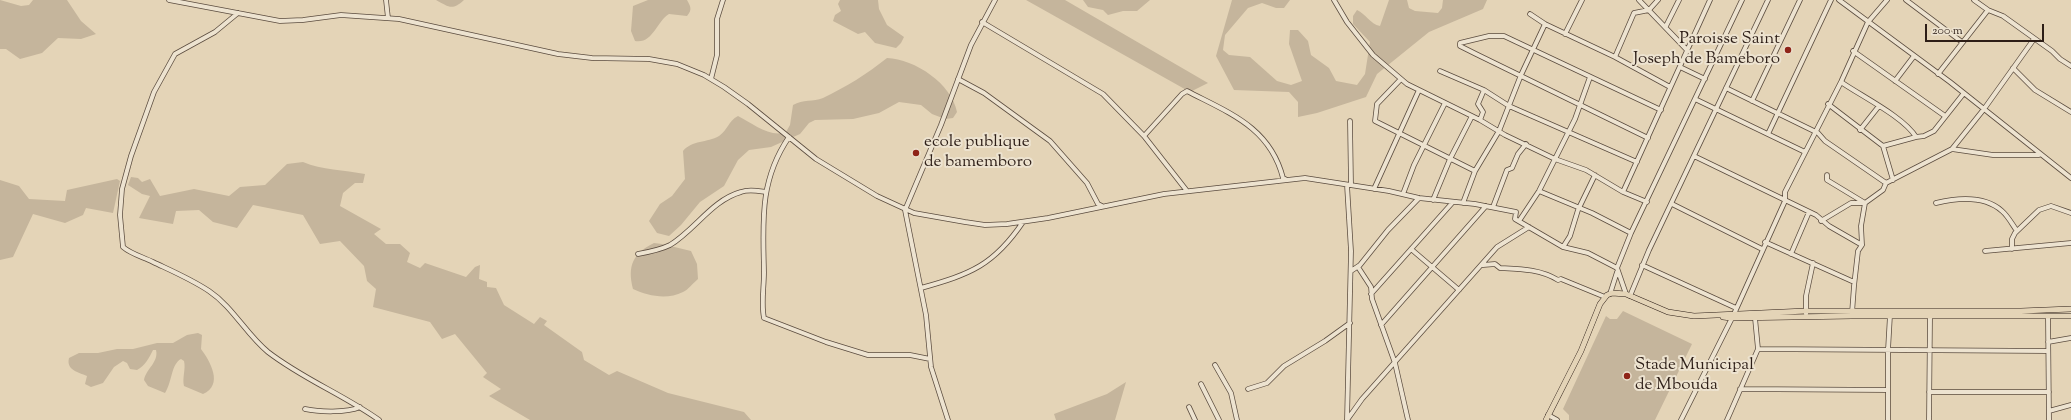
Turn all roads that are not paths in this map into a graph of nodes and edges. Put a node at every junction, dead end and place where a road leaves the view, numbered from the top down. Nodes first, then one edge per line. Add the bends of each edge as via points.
1 (169, 0) edge
2 (386, 0) edge
3 (723, 0) edge
4 (995, 0) edge
5 (1334, 0) edge
6 (1582, 0) edge
7 (1639, 0) edge
8 (1658, 0) edge
9 (1679, 0) edge
10 (1710, 0) edge
11 (1742, 0) edge
12 (1768, 0) edge
13 (1800, 0) edge
14 (1831, 0) edge
15 (1839, 0) edge
16 (1887, 0) edge
17 (1906, 0) edge
18 (1974, 0) edge
19 (1650, 10) junction
20 (1988, 10) junction
21 (238, 13) junction
22 (1530, 14) dead end
23 (388, 18) junction
24 (982, 22) junction
25 (1868, 22) junction
26 (1545, 24) junction
27 (1666, 26) junction
28 (1565, 34) junction
29 (2034, 39) junction
30 (1962, 42) junction
31 (1533, 49) junction
32 (1687, 50) junction
33 (1853, 51) junction
34 (1914, 56) junction
35 (1615, 57) junction
36 (2071, 66) edge
37 (1680, 67) junction
38 (2014, 68) junction
39 (1440, 71) dead end
40 (1938, 74) junction
41 (1521, 76) junction
42 (1590, 77) junction
43 (711, 79) junction
44 (958, 79) junction
45 (1401, 79) junction
46 (1705, 79) junction
47 (1895, 81) junction
48 (1841, 82) junction
49 (1670, 87) junction
50 (1726, 88) junction
51 (1419, 90) junction
52 (1484, 90) junction
53 (1964, 93) junction
54 (1695, 99) junction
55 (1752, 101) junction
56 (1445, 103) junction
57 (1580, 104) junction
58 (1828, 104) junction
59 (1509, 106) junction
60 (1878, 106) junction
61 (1716, 109) junction
62 (1984, 109) junction
63 (1661, 110) junction
64 (2071, 112) edge
65 (1776, 114) junction
66 (1472, 116) junction
67 (1945, 116) junction
68 (1480, 120) junction
69 (1350, 121) dead end
70 (1860, 130) junction
71 (1499, 131) junction
72 (1567, 132) junction
73 (1814, 132) junction
74 (1398, 133) junction
75 (1768, 134) junction
76 (1144, 136) junction
77 (788, 137) junction
78 (1916, 137) junction
79 (1648, 138) junction
80 (1526, 144) junction
81 (1423, 146) junction
82 (1883, 146) junction
83 (1952, 150) junction
84 (1805, 152) junction
85 (2040, 155) junction
86 (1694, 156) junction
87 (1450, 159) junction
88 (1555, 159) junction
89 (1637, 162) junction
90 (1475, 171) junction
91 (1595, 175) junction
92 (1827, 175) dead end
93 (2071, 178) edge
94 (1287, 180) junction
95 (1893, 180) junction
96 (1886, 183) junction
97 (1349, 185) junction
98 (1374, 189) junction
99 (1187, 191) junction
100 (1539, 191) junction
101 (766, 192) junction
102 (1623, 192) junction
103 (1403, 194) junction
104 (1419, 198) junction
105 (1433, 200) junction
106 (1785, 201) junction
107 (1453, 202) junction
108 (1647, 202) junction
109 (1463, 203) junction
110 (1865, 203) junction
111 (1936, 203) dead end
112 (1672, 204) junction
113 (1102, 206) junction
114 (1486, 206) junction
115 (1493, 206) junction
116 (1579, 207) junction
117 (905, 210) junction
118 (1809, 212) junction
119 (2071, 213) edge
120 (1519, 221) junction
121 (1821, 221) junction
122 (1023, 222) junction
123 (1529, 227) junction
124 (2017, 230) junction
125 (1631, 233) junction
126 (1765, 242) junction
127 (2071, 243) edge
128 (1862, 245) junction
129 (1563, 247) junction
130 (1410, 249) junction
131 (1762, 249) junction
132 (2012, 249) junction
133 (1985, 251) dead end
134 (638, 254) dead end
135 (1791, 254) junction
136 (1813, 263) junction
137 (1482, 265) junction
138 (1642, 265) junction
139 (1358, 267) junction
140 (1432, 267) junction
141 (1618, 269) junction
142 (1351, 271) junction
143 (1854, 282) junction
144 (921, 288) junction
145 (1459, 290) junction
146 (1610, 294) junction
147 (1371, 295) junction
148 (1628, 295) junction
149 (1605, 297) junction
150 (1736, 308) junction
151 (2071, 309) edge
152 (1852, 313) junction
153 (1806, 314) junction
154 (1890, 314) junction
155 (1732, 316) junction
156 (2071, 316) edge
157 (1930, 317) junction
158 (2048, 317) junction
159 (1756, 318) junction
160 (1351, 323) junction
161 (1381, 325) junction
162 (2071, 338) edge
163 (2048, 342) junction
164 (1758, 349) junction
165 (1888, 350) junction
166 (1929, 351) junction
167 (2048, 351) junction
168 (930, 359) junction
169 (1395, 363) junction
170 (1215, 365) dead end
171 (1201, 384) dead end
172 (1248, 389) dead end
173 (1740, 389) junction
174 (1888, 390) junction
175 (1929, 392) junction
176 (2049, 392) junction
177 (2071, 405) edge
178 (360, 407) junction
179 (1189, 407) dead end
180 (305, 409) dead end
181 (2049, 411) junction
182 (1547, 418) edge
183 (380, 420) edge
184 (948, 420) edge
185 (1195, 420) edge
186 (1219, 420) edge
187 (1236, 420) edge
188 (1347, 420) edge
189 (1408, 420) edge
190 (1558, 420) edge
191 (1681, 420) edge
192 (1727, 420) edge
193 (1888, 420) edge
194 (1929, 420) edge
195 (2049, 420) edge

1 - 21 street
2 - 23 street
3 - 43 street via 717,19 717,55
4 - 24 street
5 - 45 street via 1370,52
6 - 28 street
7 - 19 street
8 - 19 street
9 - 27 street
10 - 32 street
11 - 46 street
12 - 50 street
13 - 55 street
14 - 65 street
15 - 25 street
16 - 25 street
17 - 30 street
18 - 20 street
19 - 27 street
19 - 35 street via 1634,13
20 - 29 street via 2002,16
20 - 30 street
21 - 23 street via 285,21 341,15
21 - 178 street via 215,32 175,54 157,86 131,156 122,189 120,215 123,247 211,293 261,346 304,376
22 - 26 street
23 - 43 street via 558,54 663,60 687,67
24 - 44 street
24 - 76 street via 1098,89
25 - 33 street
25 - 34 street
26 - 28 street
26 - 31 street
27 - 32 street
28 - 35 street
29 - 36 street
29 - 38 street
30 - 40 street
31 - 41 street
31 - 41 street via 1498,35 1460,43 1460,46
31 - 42 street
32 - 37 street
33 - 47 street
33 - 48 street
34 - 40 street
34 - 47 street
35 - 49 street
37 - 46 street
37 - 49 street
38 - 62 street
38 - 64 street via 2035,90
39 - 52 street
40 - 53 street
41 - 57 street
41 - 59 street
42 - 57 street
42 - 63 street
43 - 77 street via 748,104
44 - 113 street via 984,93 1050,140 1087,183 1098,204
44 - 117 street
45 - 51 street
45 - 74 street via 1376,104 1375,110 1375,121
46 - 54 street
47 - 67 street
48 - 58 street
48 - 60 street
49 - 63 street
50 - 55 street
50 - 61 street
51 - 56 street
51 - 74 street
52 - 59 street
52 - 68 street via 1478,104 1483,112
53 - 62 street
53 - 67 street
54 - 61 street
54 - 108 street
55 - 65 street
56 - 66 street
56 - 81 street
57 - 72 street
57 - 79 street
58 - 70 street
58 - 73 street
59 - 71 street
59 - 72 street
60 - 70 street
60 - 78 street
61 - 75 street
61 - 86 street
62 - 83 street
62 - 85 street
63 - 79 street
65 - 73 street
65 - 75 street
66 - 68 street
66 - 87 street
67 - 78 street via 1934,131
68 - 71 street
69 - 97 street
70 - 82 street
71 - 80 street
71 - 90 street
72 - 88 street
72 - 89 street
73 - 84 street
73 - 96 street
74 - 81 street
74 - 98 street
75 - 84 street
76 - 94 street via 1186,91 1234,116 1260,134 1274,155 1283,178
76 - 99 street
77 - 101 street via 776,158
77 - 117 street via 816,159
78 - 82 street
79 - 89 street
80 - 88 street
80 - 115 street via 1512,168 1507,170
81 - 87 street
81 - 103 street
82 - 95 street
83 - 85 street via 1993,155
83 - 95 street
84 - 106 street via 1786,192
85 - 93 street
86 - 106 street
86 - 112 street
87 - 90 street
87 - 105 street
88 - 91 street
88 - 100 street
89 - 102 street
90 - 109 street
91 - 102 street
91 - 116 street
92 - 110 street via 1827,180
94 - 97 street via 1315,179
94 - 99 street
95 - 96 street
96 - 110 street via 1883,190
97 - 98 street
97 - 142 street
98 - 103 street
99 - 113 street
100 - 116 street
100 - 120 street
101 - 134 street via 745,191 736,194 705,215 683,236 669,245
101 - 168 street via 762,226 764,318 868,355 910,355
102 - 108 street
103 - 104 street
104 - 105 street
104 - 139 street via 1388,230
105 - 107 street
106 - 118 street
106 - 126 street
107 - 109 street
107 - 130 street
108 - 125 street
109 - 114 street
110 - 121 street via 1851,203
110 - 128 street via 1861,226
111 - 124 street via 1961,198 1982,202 2001,210
112 - 131 street
112 - 138 street
113 - 122 street
114 - 115 street
114 - 140 street
115 - 120 street via 1516,212 1515,219
116 - 125 street
116 - 129 street via 1570,236
117 - 122 street via 978,224
117 - 144 street
118 - 121 street
118 - 135 street
119 - 124 street via 2051,206 2039,210
120 - 123 street
121 - 128 street
122 - 144 street via 1008,243 988,262 960,276
123 - 129 street
123 - 137 street via 1498,247
124 - 132 street via 2012,237
125 - 141 street
126 - 131 street
126 - 135 street
127 - 132 street
128 - 143 street via 1858,251
129 - 141 street via 1588,253
130 - 140 street
130 - 147 street
131 - 150 street
132 - 133 street
135 - 136 street
136 - 143 street
136 - 153 street via 1806,296
137 - 145 street
137 - 149 street via 1495,264 1500,268 1535,271
138 - 148 street
138 - 150 street
139 - 142 street
139 - 147 street via 1370,284
140 - 145 street
140 - 161 street
141 - 146 street
141 - 148 street
142 - 160 street
143 - 152 street
144 - 168 street
145 - 169 street
146 - 148 main road via 1615,292
146 - 149 main road
147 - 161 street
148 - 155 main road via 1675,313
149 - 182 main road
150 - 155 street
151 - 154 main road
152 - 153 main road
152 - 154 main road
153 - 155 main road
153 - 159 main road
154 - 157 main road
154 - 165 street
155 - 159 main road
155 - 191 street
156 - 158 main road
157 - 158 main road
157 - 166 street
158 - 163 street
159 - 164 street
160 - 172 street via 1284,366 1267,383
160 - 188 street
161 - 169 street
162 - 163 street
163 - 167 street
164 - 165 street
164 - 173 street
165 - 166 street
165 - 174 street
166 - 167 street
166 - 175 street
167 - 176 street
168 - 184 street
169 - 188 street via 1362,399
169 - 189 street
170 - 187 street via 1231,393
171 - 186 street
173 - 174 street
173 - 192 street
174 - 193 street
175 - 176 street
175 - 194 street
176 - 181 street
177 - 181 street
178 - 180 street via 352,410
178 - 183 street
179 - 185 street
181 - 195 street
182 - 190 street

